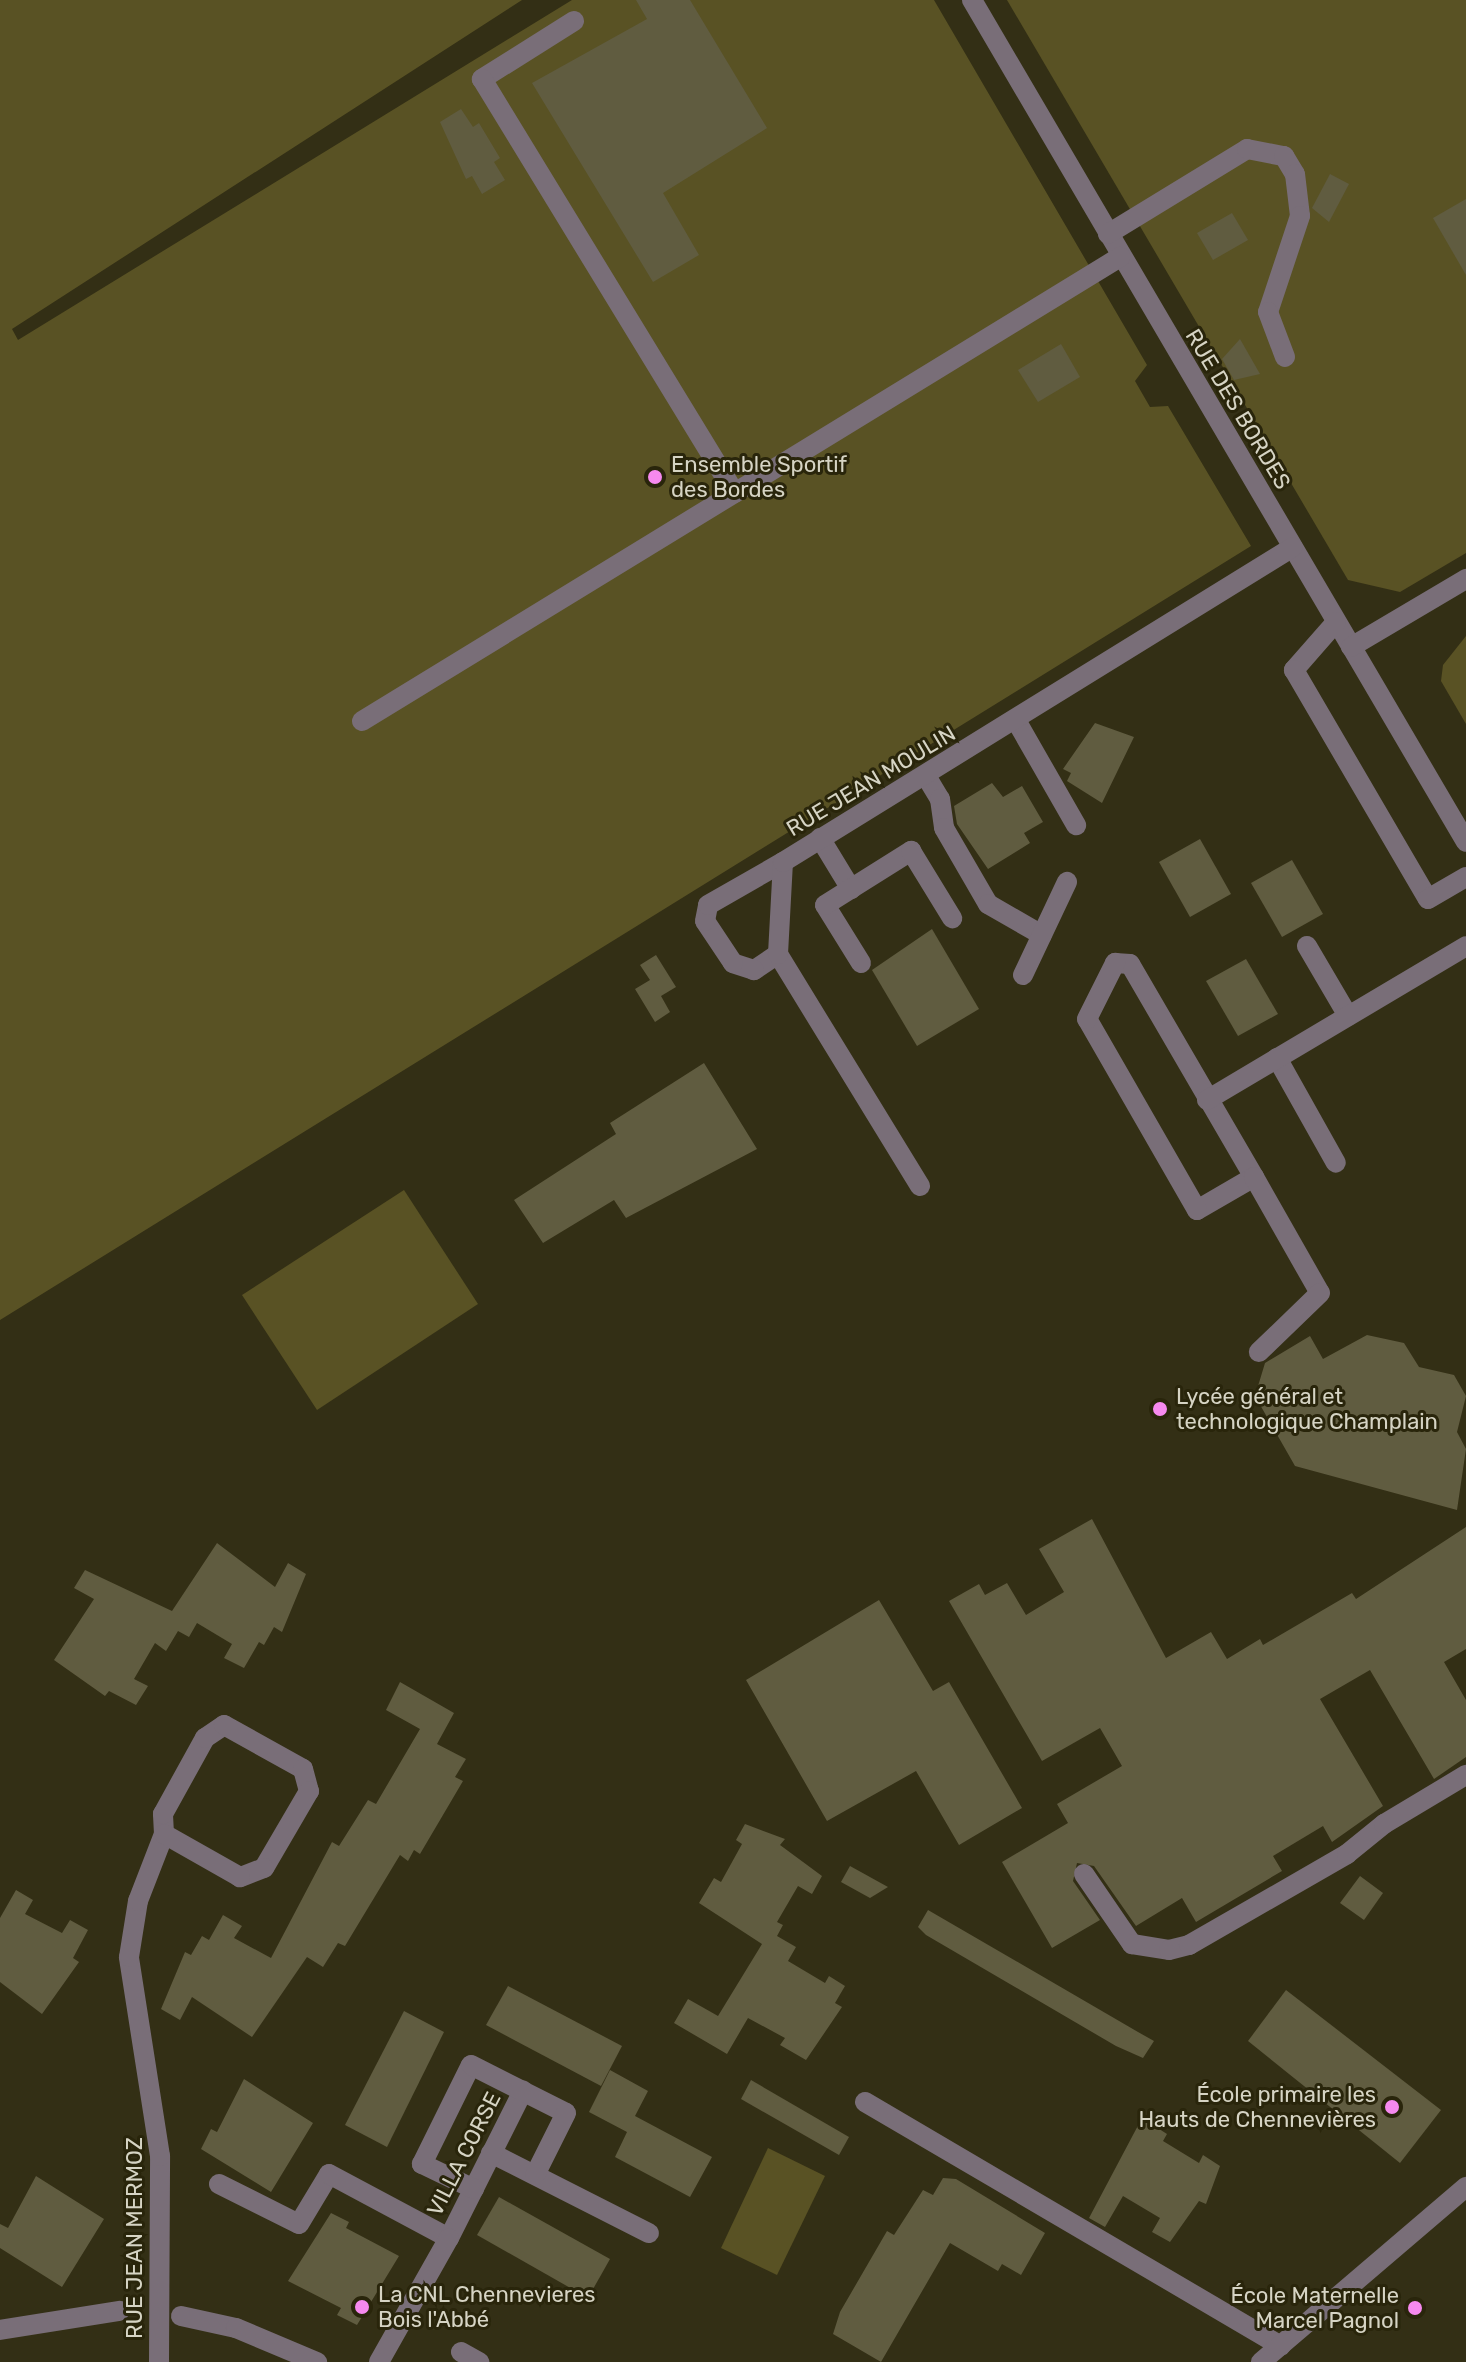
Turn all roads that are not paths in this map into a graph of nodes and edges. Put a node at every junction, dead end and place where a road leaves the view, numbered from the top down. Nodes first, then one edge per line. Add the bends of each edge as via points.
1 (972, 0) edge
2 (574, 21) dead end
3 (1108, 234) junction
4 (1120, 257) junction
5 (1285, 357) dead end
6 (735, 493) junction
7 (1293, 547) junction
8 (1466, 579) edge
9 (1336, 622) junction
10 (1351, 647) junction
11 (362, 721) dead end
12 (1017, 722) junction
13 (926, 776) junction
14 (1076, 825) dead end
15 (820, 838) junction
16 (1466, 842) edge
17 (783, 862) junction
18 (1466, 877) edge
19 (1067, 882) dead end
20 (851, 889) junction
21 (952, 918) dead end
22 (1042, 935) junction
23 (1307, 946) dead end
24 (1466, 946) edge
25 (778, 954) junction
26 (861, 963) dead end
27 (1023, 975) dead end
28 (1348, 1016) junction
29 (1277, 1058) junction
30 (1207, 1100) junction
31 (1336, 1163) dead end
32 (1254, 1177) junction
33 (920, 1186) dead end
34 (1259, 1352) dead end
35 (1466, 1775) edge
36 (164, 1834) junction
37 (1084, 1874) dead end
38 (523, 2091) junction
39 (865, 2102) dead end
40 (491, 2153) junction
41 (535, 2175) junction
42 (219, 2184) dead end
43 (1466, 2187) edge
44 (474, 2189) junction
45 (649, 2233) dead end
46 (449, 2238) junction
47 (119, 2311) dead end
48 (181, 2316) dead end
49 (0, 2330) edge
50 (1281, 2346) junction
51 (159, 2362) edge
52 (317, 2362) edge
53 (379, 2362) edge
54 (1261, 2362) edge

1 - 3 street, RUE DES BORDES
2 - 6 street via 482,79
3 - 4 street, RUE DES BORDES
3 - 5 street via 1247,149 1284,156 1295,174 1300,216 1268,312
4 - 6 street
4 - 7 street, RUE DES BORDES
6 - 11 street
7 - 9 street, RUE DES BORDES
7 - 12 street, RUE JEAN MOULIN
8 - 10 street
9 - 10 street, RUE DES BORDES
9 - 18 street via 1294,670 1428,899
10 - 16 street, RUE DES BORDES
12 - 13 street, RUE JEAN MOULIN
12 - 14 street
13 - 15 street, RUE JEAN MOULIN
13 - 22 street via 940,799 944,828 988,904
15 - 17 street, RUE JEAN MOULIN
15 - 20 street
17 - 25 street, RUE JEAN MOULIN
17 - 25 street via 708,905 705,921 733,963 754,970
19 - 22 street
20 - 21 street via 911,851
20 - 26 street via 825,905
22 - 27 street
23 - 28 street
24 - 28 street
25 - 33 street
28 - 29 street
29 - 30 street
29 - 31 street
30 - 32 street
30 - 32 street via 1130,964 1115,963 1087,1019 1197,1210
32 - 34 street via 1320,1293
35 - 37 street via 1384,1824 1347,1854 1189,1945 1169,1950 1132,1944
36 - 36 street via 240,1877 264,1868 309,1791 303,1769 224,1725 205,1738 163,1814
36 - 51 street, RUE JEAN MERMOZ via 138,1901 129,1957 160,2156
38 - 40 street, VILLA CORSE
38 - 41 street via 566,2113
38 - 44 street via 471,2065 422,2164
39 - 50 street
40 - 41 street
40 - 44 street, VILLA CORSE
41 - 45 street
42 - 46 street, VILLA CORSE via 299,2224 329,2174
43 - 50 street
44 - 46 street, VILLA CORSE
46 - 53 street, VILLA CORSE
47 - 49 street
48 - 52 street via 236,2328
50 - 54 street

